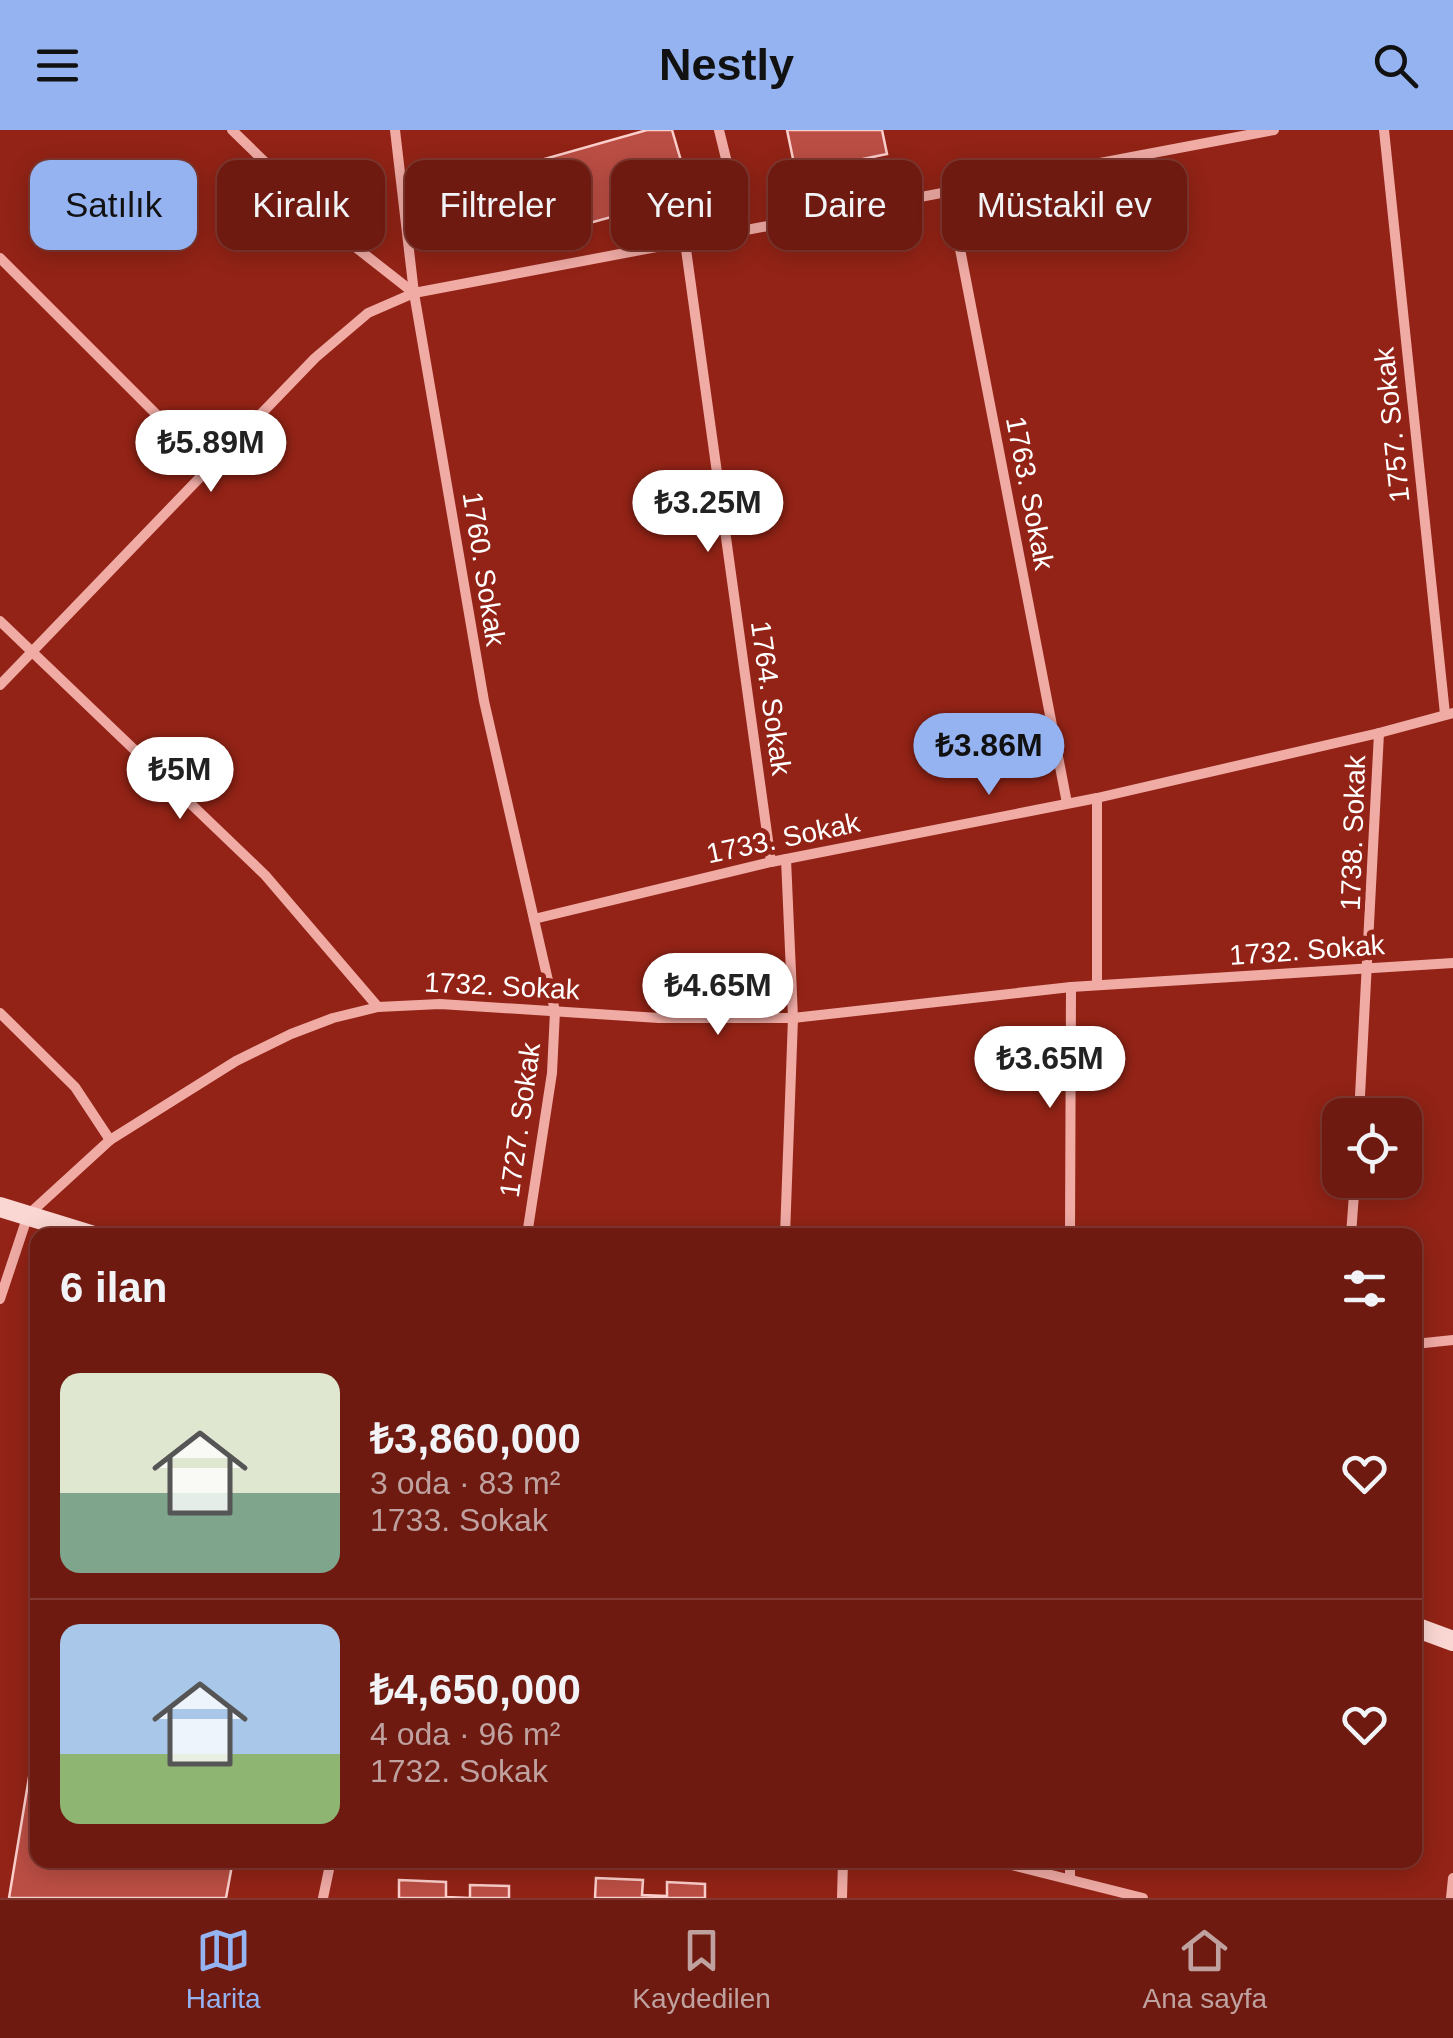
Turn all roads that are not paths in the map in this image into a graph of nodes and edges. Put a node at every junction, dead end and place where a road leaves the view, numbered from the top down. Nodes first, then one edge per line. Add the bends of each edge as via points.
1 (232, 130) edge
2 (394, 130) edge
3 (719, 130) edge
4 (1274, 130) edge
5 (1384, 130) edge
6 (726, 160) edge
7 (1117, 160) edge
8 (942, 193) edge
9 (748, 231) edge
10 (642, 250) edge
11 (686, 250) edge
12 (960, 250) edge
13 (0, 258) edge
14 (414, 293) junction
15 (210, 468) junction
16 (0, 621) edge
17 (32, 652) junction
18 (0, 686) edge
19 (1449, 714) edge
20 (1379, 733) junction
21 (1097, 798) junction
22 (1066, 803) junction
23 (786, 859) junction
24 (771, 862) junction
25 (534, 919) junction
26 (1453, 964) edge
27 (1369, 969) junction
28 (1098, 985) junction
29 (1070, 987) junction
30 (378, 1008) junction
31 (555, 1011) junction
32 (0, 1013) edge
33 (793, 1018) junction
34 (1360, 1098) edge
35 (110, 1140) junction
36 (1354, 1198) edge
37 (0, 1207) edge
38 (28, 1215) junction
39 (69, 1228) edge
40 (528, 1228) edge
41 (785, 1228) edge
42 (1070, 1228) edge
43 (1352, 1228) edge
44 (0, 1298) edge
45 (1453, 1340) edge
46 (1422, 1343) edge
47 (1422, 1630) edge
48 (1453, 1641) edge
49 (329, 1868) edge
50 (842, 1868) edge
51 (1027, 1868) edge
52 (1070, 1868) edge
53 (1070, 1878) junction
54 (1453, 1878) edge
55 (323, 1898) edge
56 (842, 1898) edge
57 (1143, 1898) edge
58 (1450, 1898) edge

1 - 14 street via 340,235
2 - 14 street, 1760. Sokak
3 - 6 street
4 - 7 street
5 - 19 street, 1757. Sokak
8 - 9 street
10 - 14 street
11 - 24 street, 1764. Sokak
12 - 22 street, 1763. Sokak
13 - 15 street
14 - 15 street via 368,313 339,336
14 - 25 street, 1760. Sokak via 484,701
15 - 17 street
16 - 17 street
17 - 18 street
17 - 30 street via 265,875
19 - 20 street, 1733. Sokak
20 - 21 street, 1733. Sokak
20 - 27 street, 1738. Sokak
21 - 22 street, 1733. Sokak
21 - 28 street
22 - 23 street, 1733. Sokak
23 - 24 street, 1733. Sokak
23 - 33 street
24 - 25 street, 1733. Sokak
25 - 31 street, 1760. Sokak
26 - 27 street, 1732. Sokak
27 - 28 street, 1732. Sokak
27 - 34 street, 1738. Sokak
28 - 29 street, 1732. Sokak
29 - 33 street, 1732. Sokak
29 - 42 street
30 - 31 street, 1732. Sokak via 440,1004
30 - 35 street, 1732. Sokak via 333,1018 236,1061
31 - 33 street, 1732. Sokak
31 - 40 street, 1727. Sokak
32 - 35 street via 75,1087
33 - 41 street
35 - 38 street, 1732. Sokak
36 - 43 street
37 - 38 street
38 - 39 street
38 - 44 street
45 - 46 street
47 - 48 street
49 - 55 street
50 - 56 street
51 - 53 street
52 - 53 street
53 - 57 street
54 - 58 street

